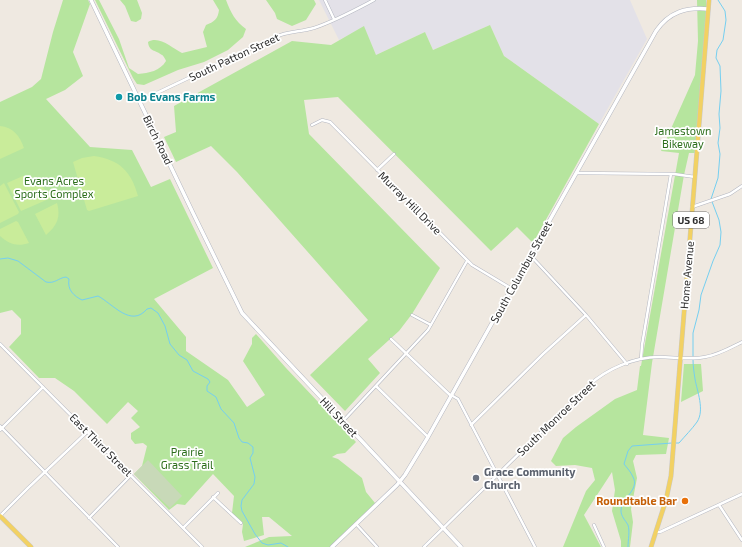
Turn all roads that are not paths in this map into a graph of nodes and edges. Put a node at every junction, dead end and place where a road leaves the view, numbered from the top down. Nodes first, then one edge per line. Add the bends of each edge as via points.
1 (91, 0) edge
2 (325, 0) edge
3 (374, 0) edge
4 (709, 0) edge
5 (708, 9) junction
6 (334, 19) junction
7 (140, 101) junction
8 (312, 125) dead end
9 (394, 154) dead end
10 (377, 170) junction
11 (577, 173) junction
12 (671, 174) junction
13 (695, 177) junction
14 (742, 186) edge
15 (692, 207) junction
16 (530, 256) junction
17 (467, 261) junction
18 (225, 281) joint
19 (512, 289) junction
20 (412, 315) dead end
21 (586, 315) junction
22 (431, 325) junction
23 (391, 339) dead end
24 (742, 342) edge
25 (0, 344) edge
26 (406, 353) junction
27 (681, 357) junction
28 (641, 360) junction
29 (627, 364) junction
30 (376, 386) junction
31 (43, 387) junction
32 (451, 396) junction
33 (343, 421) junction
34 (471, 425) junction
35 (1, 428) edge
36 (87, 432) junction
37 (428, 437) junction
38 (45, 472) junction
39 (498, 474) junction
40 (131, 475) junction
41 (400, 482) junction
42 (218, 493) dead end
43 (742, 494) edge
44 (213, 497) junction
45 (719, 505) junction
46 (1, 517) edge
47 (89, 518) junction
48 (241, 523) dead end
49 (356, 524) junction
50 (594, 525) dead end
51 (183, 528) junction
52 (443, 528) junction
53 (656, 532) junction
54 (742, 540) edge
55 (31, 547) edge
56 (118, 547) edge
57 (202, 547) edge
58 (332, 547) edge
59 (377, 547) edge
60 (424, 547) edge
61 (461, 547) edge
62 (535, 547) edge
63 (604, 547) edge
64 (651, 547) edge

1 - 7 street, Birch Road
2 - 6 street
3 - 6 street, South Patton Street
4 - 5 main road, Home Avenue / US 68
5 - 11 street, South Columbus Street via 686,9 674,14 656,31
5 - 13 main road, Home Avenue / US 68
6 - 7 street, South Patton Street via 314,28 275,37
7 - 18 street, Birch Road
8 - 10 street, Murray Hill Drive via 322,120 330,122
9 - 10 street
10 - 17 street, Murray Hill Drive
11 - 12 street
11 - 16 street, South Columbus Street
12 - 13 street
12 - 28 street
13 - 15 main road, Home Avenue / US 68
14 - 15 street via 730,194
15 - 27 main road, Home Avenue / US 68
16 - 19 street, South Columbus Street
16 - 21 street
17 - 19 street, Murray Hill Drive
17 - 22 street
18 - 33 street, Hill Street via 245,317
19 - 32 street, South Columbus Street
20 - 22 street
21 - 29 street
21 - 34 street
22 - 26 street
23 - 26 street
24 - 27 street, South Monroe Street via 716,354 697,358
25 - 31 street, East Third Street
26 - 30 street
26 - 32 street
27 - 28 street, South Monroe Street
27 - 53 main road, Home Avenue / US 68 via 668,492
28 - 29 street, South Monroe Street
29 - 39 street, South Monroe Street via 606,373 589,385
30 - 33 street
30 - 37 street
31 - 35 street
31 - 36 street, East Third Street
32 - 34 street via 458,399
32 - 37 street, South Columbus Street
33 - 41 street, Hill Street
34 - 39 street
35 - 38 street
36 - 38 street
36 - 40 street, East Third Street
37 - 41 street, South Columbus Street
38 - 46 street
38 - 47 street
39 - 52 street, South Monroe Street
39 - 62 street
40 - 47 street
40 - 51 street, East Third Street
41 - 49 street, South Columbus Street
41 - 52 street, Hill Street
42 - 44 street
43 - 45 street
44 - 48 street
44 - 51 street
45 - 53 street
45 - 54 street
46 - 55 main road
47 - 56 street
49 - 58 street, South Columbus Street
49 - 59 street
50 - 63 street
51 - 57 street, East Third Street
52 - 60 street, South Monroe Street
52 - 61 street, Hill Street
53 - 64 main road, Home Avenue / US 68

